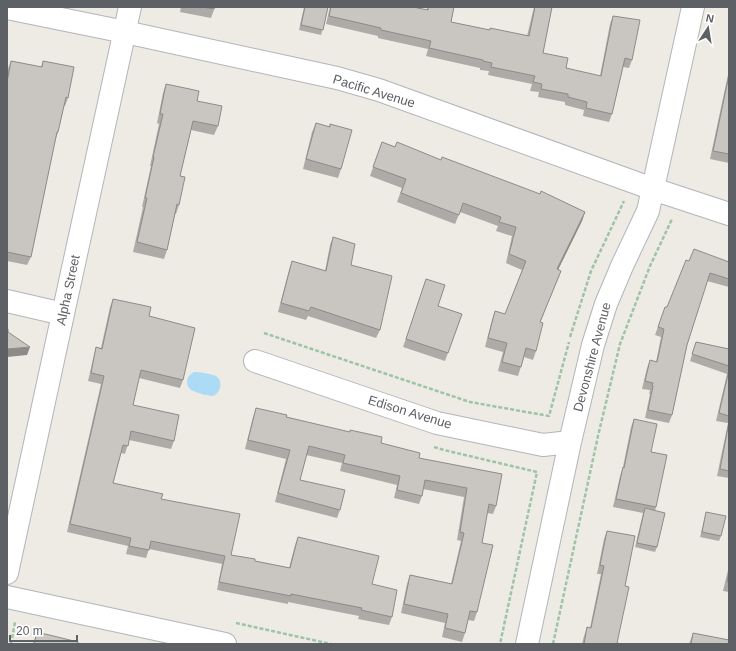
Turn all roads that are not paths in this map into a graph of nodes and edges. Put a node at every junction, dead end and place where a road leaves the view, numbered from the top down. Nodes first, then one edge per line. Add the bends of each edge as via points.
1 (130, 7) edge
2 (693, 7) edge
3 (7, 8) edge
4 (125, 32) junction
5 (653, 189) junction
6 (729, 214) edge
7 (7, 301) edge
8 (63, 314) junction
9 (255, 361) dead end
10 (570, 442) junction
11 (7, 573) edge
12 (7, 597) edge
13 (225, 644) edge
14 (527, 644) edge

1 - 4 street, Alpha Street
2 - 5 street, Devonshire Avenue
3 - 4 street, Pacific Avenue
4 - 5 street, Pacific Avenue via 337,78 379,90
4 - 8 street, Alpha Street
5 - 6 street, Pacific Avenue
5 - 10 street, Devonshire Avenue via 648,210 606,304 593,345
7 - 8 street
8 - 11 street, Alpha Street
9 - 10 street, Edison Avenue via 437,423 543,445
10 - 14 street, Devonshire Avenue
12 - 13 street

